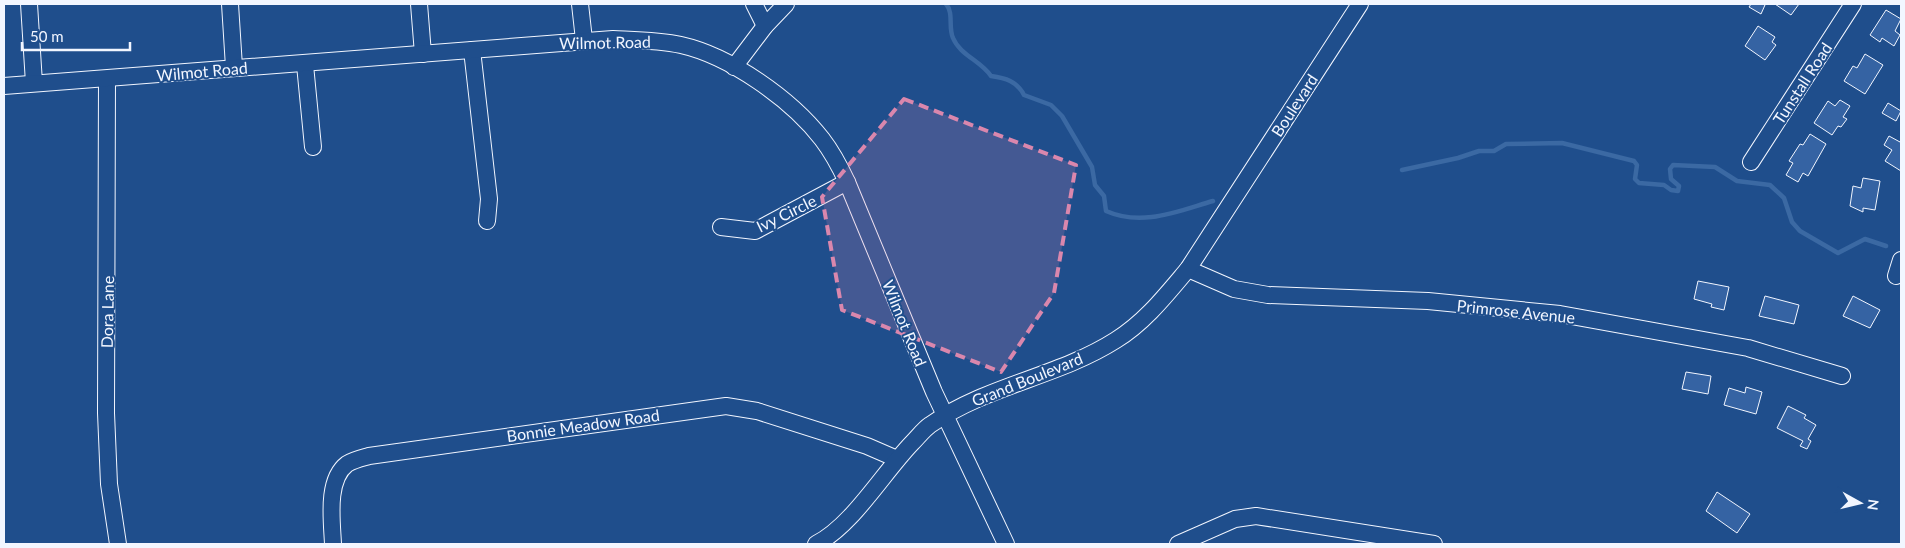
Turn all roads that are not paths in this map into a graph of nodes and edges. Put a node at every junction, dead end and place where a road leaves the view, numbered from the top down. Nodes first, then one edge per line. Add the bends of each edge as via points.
1 (29, 4) edge
2 (230, 4) edge
3 (420, 4) edge
4 (580, 4) edge
5 (754, 4) edge
6 (786, 4) edge
7 (1853, 4) edge
8 (1356, 5) edge
9 (765, 26) junction
10 (584, 40) junction
11 (472, 50) junction
12 (423, 54) junction
13 (305, 64) junction
14 (234, 67) junction
15 (734, 67) junction
16 (107, 79) junction
17 (34, 83) junction
18 (4, 86) edge
19 (313, 147) dead end
20 (1751, 162) dead end
21 (847, 182) junction
22 (1228, 207) joint
23 (487, 221) dead end
24 (721, 227) dead end
25 (1901, 260) edge
26 (1188, 269) junction
27 (1896, 276) dead end
28 (1842, 376) dead end
29 (946, 416) junction
30 (897, 459) junction
31 (118, 544) edge
32 (334, 544) edge
33 (816, 544) edge
34 (1006, 544) edge
35 (1178, 544) edge
36 (1434, 544) edge

1 - 17 street
2 - 14 street
3 - 12 street
4 - 10 street
5 - 9 street
6 - 9 street
7 - 20 street, Tunstall Road
8 - 22 street, Boulevard
9 - 15 street
10 - 11 street, Wilmot Road
10 - 15 street, Wilmot Road via 668,42
11 - 12 street, Wilmot Road
11 - 23 street via 489,199
12 - 13 street, Wilmot Road
13 - 14 street, Wilmot Road
13 - 19 street
14 - 16 street, Wilmot Road
15 - 21 street, Wilmot Road via 777,96 806,121 822,139
16 - 17 street, Wilmot Road
16 - 31 street, Dora Lane via 106,413
17 - 18 street, Wilmot Road
21 - 24 street, Ivy Circle via 755,231
21 - 29 street, Wilmot Road
22 - 26 street, Grand Boulevard
25 - 27 street
26 - 28 street, Primrose Avenue via 1234,289 1268,295 1428,301 1560,314 1748,348
26 - 29 street, Grand Boulevard via 1137,326 1114,342 1052,370 973,399
29 - 30 street, Grand Boulevard via 929,425
29 - 34 street, Wilmot Road
30 - 32 street, Bonnie Meadow Road via 867,446 757,411 726,406 369,456 345,465 336,479
30 - 33 street, Grand Boulevard via 845,522
35 - 36 street via 1235,519 1256,516

